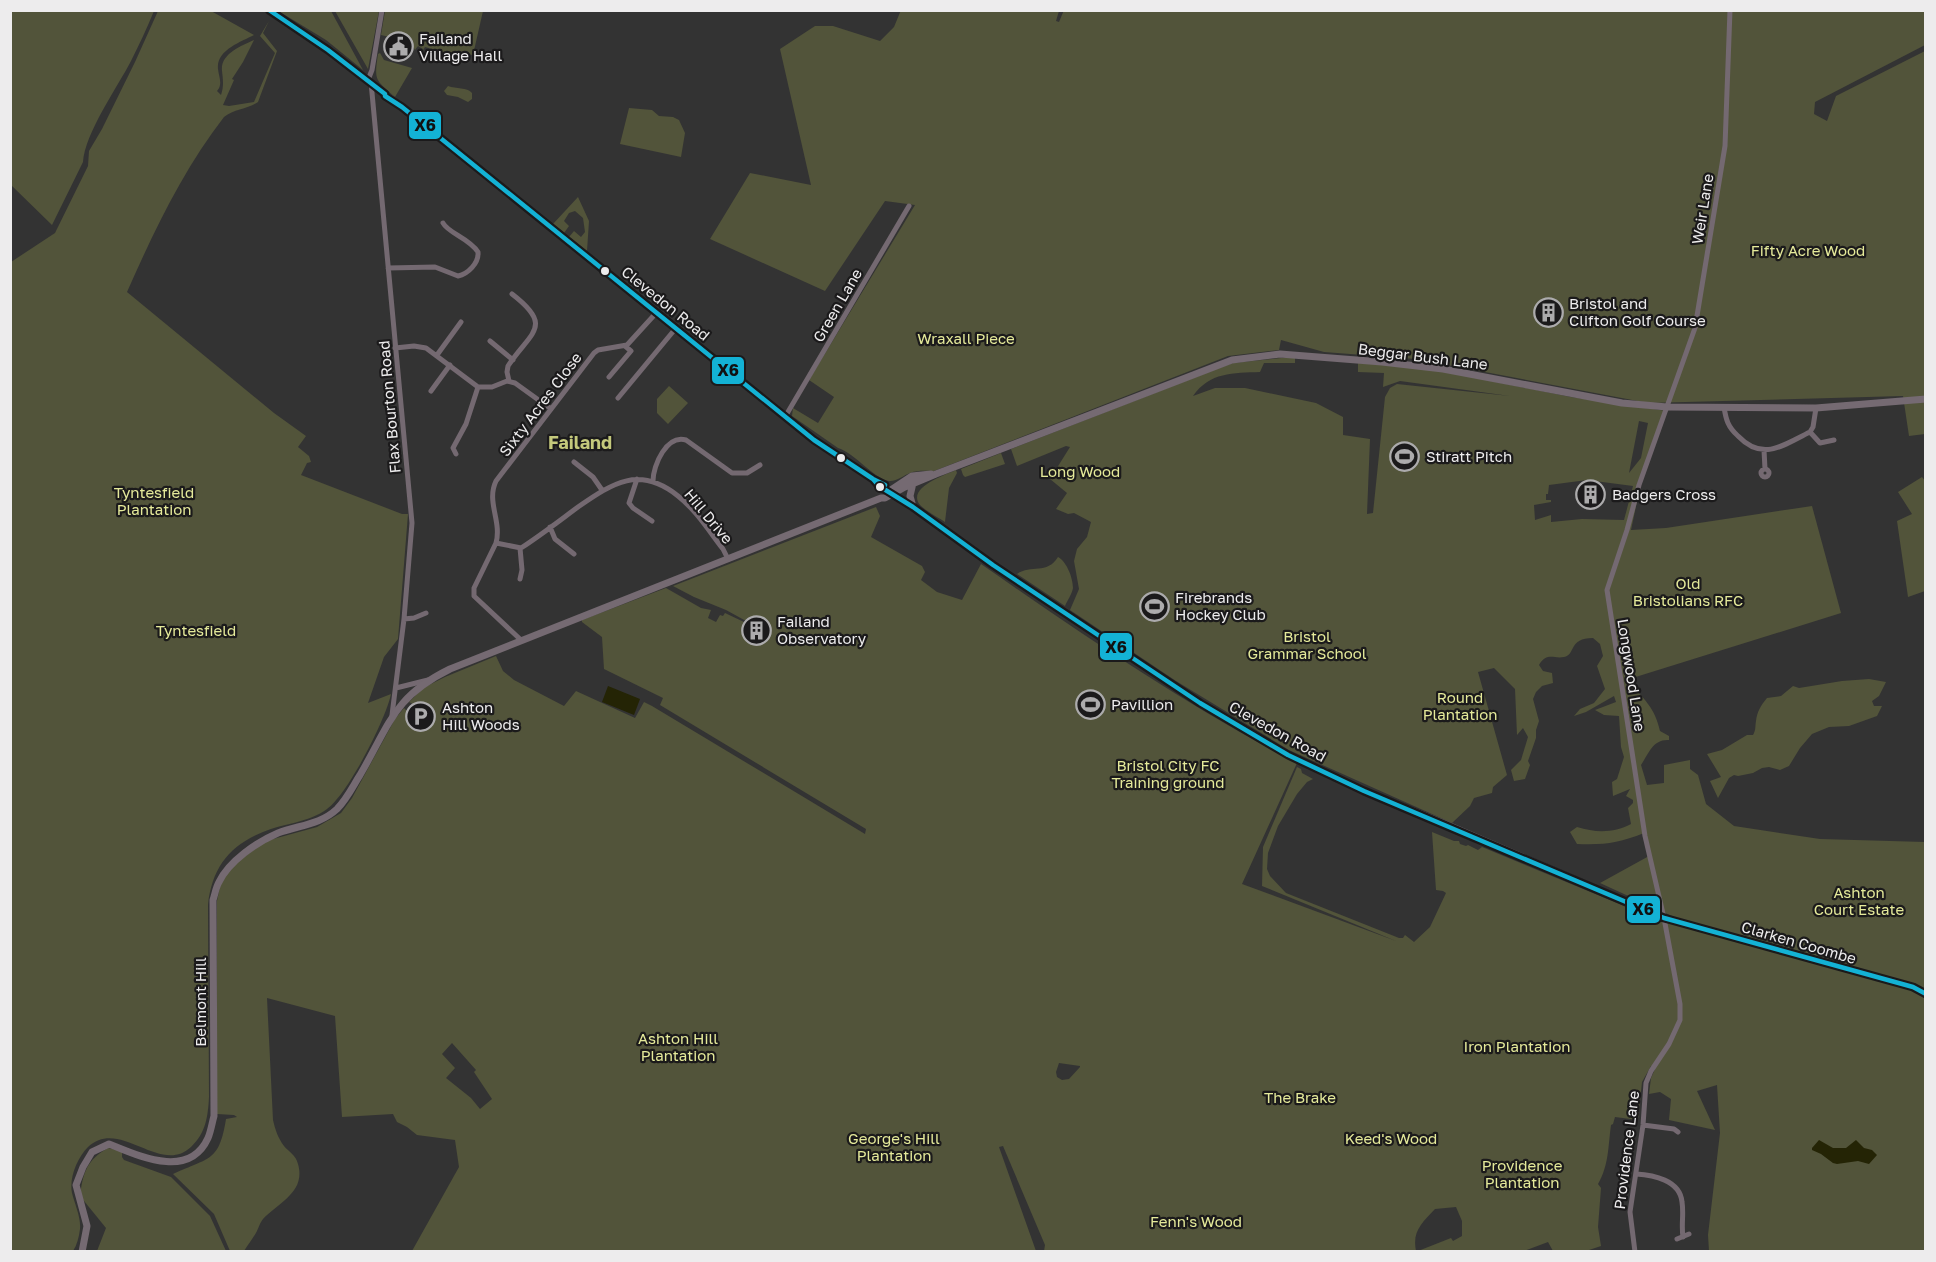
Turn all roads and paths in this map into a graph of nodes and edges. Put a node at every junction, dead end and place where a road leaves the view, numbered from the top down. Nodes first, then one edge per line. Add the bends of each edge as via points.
1 (268, 10) edge
2 (382, 10) edge
3 (1730, 10) edge
4 (372, 83) junction
5 (909, 206) dead end
6 (444, 228) dead end
7 (388, 268) junction
8 (515, 295) dead end
9 (657, 312) junction
10 (461, 322) dead end
11 (676, 327) junction
12 (493, 342) dead end
13 (625, 346) junction
14 (395, 348) junction
15 (437, 355) junction
16 (513, 360) junction
17 (450, 365) junction
18 (609, 377) dead end
19 (509, 381) junction
20 (478, 387) junction
21 (435, 389) dead end
22 (618, 398) dead end
23 (1926, 399) edge
24 (1667, 407) junction
25 (1724, 407) junction
26 (1815, 408) junction
27 (551, 409) junction
28 (785, 417) junction
29 (1810, 432) junction
30 (1834, 440) dead end
31 (1764, 450) junction
32 (456, 454) dead end
33 (582, 459) dead end
34 (757, 469) dead end
35 (1765, 469) dead end
36 (936, 474) junction
37 (636, 479) junction
38 (653, 481) junction
39 (913, 483) junction
40 (603, 490) junction
41 (891, 492) junction
42 (913, 507) junction
43 (652, 521) dead end
44 (550, 527) junction
45 (496, 543) junction
46 (520, 548) junction
47 (573, 551) dead end
48 (728, 559) junction
49 (520, 579) dead end
50 (404, 619) junction
51 (423, 622) dead end
52 (521, 640) junction
53 (428, 680) junction
54 (396, 688) junction
55 (392, 715) junction
56 (1664, 918) junction
57 (1926, 994) edge
58 (1642, 1125) junction
59 (1678, 1132) dead end
60 (1636, 1174) junction
61 (1683, 1237) dead end
62 (82, 1251) edge
63 (1635, 1251) edge

1 - 4 main road, Clevedon Road via 320,42
2 - 4 street
3 - 24 street, Weir Lane via 1725,146 1695,328
4 - 7 street, Flax Bourton Road
4 - 9 main road, Clevedon Road
5 - 28 street, Green Lane
6 - 7 street via 457,233 478,252 478,258 460,280 435,267
7 - 14 street, Flax Bourton Road
8 - 16 street via 530,310 536,325
9 - 11 main road, Clevedon Road
9 - 13 street
10 - 15 street
11 - 22 street
11 - 28 main road, Clevedon Road
12 - 16 street
13 - 18 street via 631,351
13 - 27 street, Sixty Acres Close via 594,353
14 - 15 street via 421,346
14 - 50 street, Flax Bourton Road via 412,523
15 - 17 street
16 - 19 street via 507,370
17 - 20 street
17 - 21 street
19 - 20 street
19 - 27 street
20 - 32 street via 464,431 453,448
23 - 26 main road, Beggar Bush Lane
24 - 25 main road, Beggar Bush Lane
24 - 36 main road, Beggar Bush Lane via 1622,403 1443,369 1280,354 1232,360
24 - 56 street, Longwood Lane via 1607,590 1646,841
25 - 26 main road, Beggar Bush Lane
25 - 31 street via 1726,422 1735,433 1749,447
26 - 29 street
27 - 45 street, Sixty Acres Close via 495,483 491,499 498,527
28 - 41 main road, Clevedon Road
29 - 30 street via 1820,443
29 - 31 street
31 - 35 street
33 - 40 street via 576,463
34 - 38 street via 732,473 686,440 678,439 665,450 654,469
36 - 39 main road, Beggar Bush Lane
36 - 41 main road, Beggar Bush Lane via 912,476
37 - 38 street, Hill Drive
37 - 40 street, Hill Drive
37 - 43 street via 629,503 641,517
38 - 48 street, Hill Drive via 687,504
39 - 41 main road, Beggar Bush Lane
39 - 42 main road
40 - 44 street, Hill Drive
41 - 42 main road, Clevedon Road
41 - 48 main road, Belmont Hill
42 - 56 main road, Clevedon Road via 1190,696 1288,755
44 - 46 street, Hill Drive
44 - 47 street via 555,539
45 - 46 street
45 - 52 street via 474,588 474,596
46 - 49 street
48 - 52 main road, Belmont Hill
50 - 51 street via 423,614
50 - 54 street, Flax Bourton Road
52 - 53 main road, Belmont Hill
53 - 54 street
53 - 55 main road, Belmont Hill via 411,692
54 - 55 street, Flax Bourton Road
55 - 62 main road, Belmont Hill via 336,810 317,822 278,833 243,853 218,883 213,900 214,1116 208,1139 188,1159 167,1163 109,1144 92,1152 76,1185 87,1226
56 - 57 main road, Clarken Coombe via 1913,987
56 - 58 street, Providence Lane via 1680,1020 1646,1083
58 - 59 street
58 - 60 street, Providence Lane
60 - 61 street via 1658,1176 1678,1193
60 - 63 street, Providence Lane via 1630,1219

